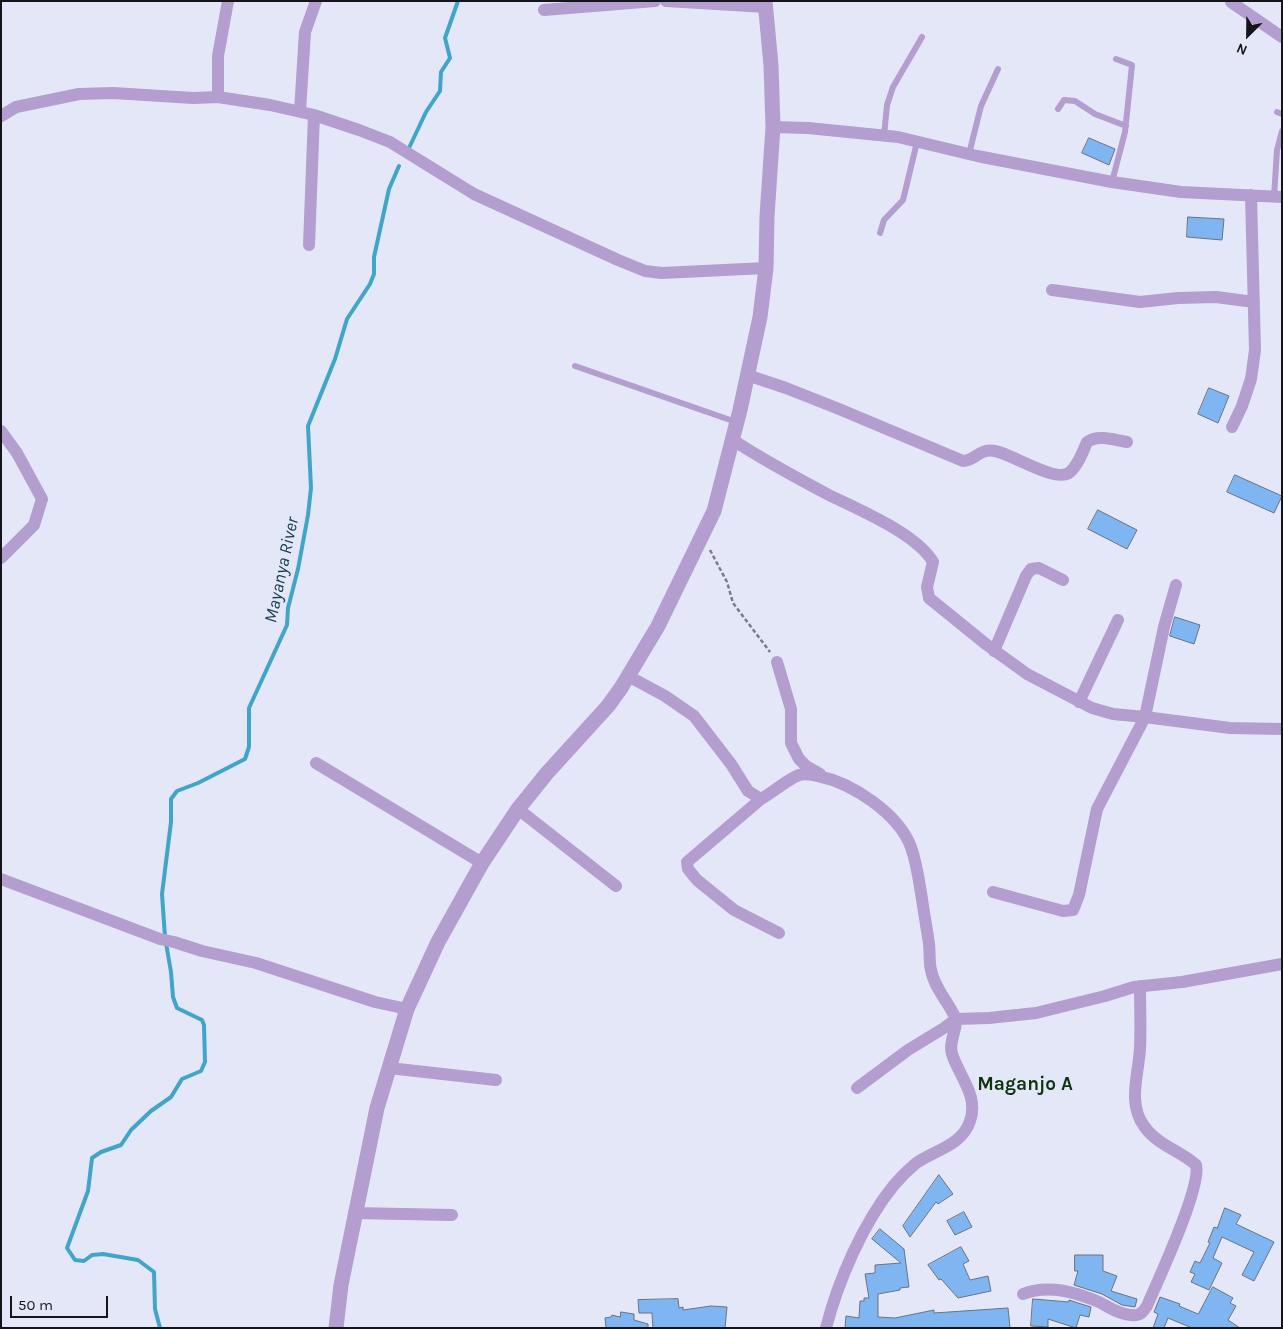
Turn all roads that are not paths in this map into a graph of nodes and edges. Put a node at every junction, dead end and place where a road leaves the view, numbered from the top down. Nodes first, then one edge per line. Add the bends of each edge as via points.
1 (228, 1) edge
2 (316, 1) edge
3 (655, 1) edge
4 (666, 1) edge
5 (1231, 2) edge
6 (766, 4) edge
7 (544, 10) dead end
8 (922, 37) dead end
9 (1282, 37) edge
10 (1116, 59) dead end
11 (998, 69) dead end
12 (218, 97) junction
13 (1058, 109) dead end
14 (300, 111) junction
15 (314, 115) junction
16 (1, 116) edge
17 (1126, 126) junction
18 (773, 127) junction
19 (1282, 131) edge
20 (884, 136) junction
21 (917, 142) junction
22 (970, 154) junction
23 (1112, 182) junction
24 (1251, 195) junction
25 (1278, 197) edge
26 (880, 233) dead end
27 (309, 245) dead end
28 (766, 268) junction
29 (1052, 290) dead end
30 (1254, 302) junction
31 (575, 366) dead end
32 (747, 375) junction
33 (737, 422) junction
34 (1232, 427) dead end
35 (1, 431) edge
36 (733, 440) junction
37 (1127, 442) dead end
38 (1, 558) edge
39 (1063, 580) dead end
40 (1176, 585) dead end
41 (1118, 620) dead end
42 (994, 651) junction
43 (777, 662) road end
44 (628, 676) junction
45 (1079, 702) junction
46 (1145, 717) junction
47 (1282, 729) edge
48 (316, 764) dead end
49 (826, 778) junction
50 (761, 800) junction
51 (518, 808) junction
52 (482, 863) junction
53 (1, 878) edge
54 (616, 886) dead end
55 (994, 892) dead end
56 (779, 933) dead end
57 (1282, 964) edge
58 (1140, 986) junction
59 (407, 1009) junction
60 (956, 1019) junction
61 (389, 1068) junction
62 (496, 1080) dead end
63 (857, 1088) dead end
64 (354, 1212) junction
65 (452, 1215) dead end
66 (1023, 1294) dead end
67 (336, 1328) edge
68 (826, 1328) edge

1 - 12 street via 218,56
2 - 14 street via 305,32
3 - 7 street
4 - 6 street
5 - 9 street
6 - 18 street
8 - 20 lane via 893,87 887,105
10 - 17 lane via 1132,64
11 - 22 lane via 981,106
12 - 14 street
12 - 16 street via 79,94 16,107
13 - 17 lane via 1064,100 1075,101 1095,114
14 - 15 street
15 - 27 street
15 - 28 street via 390,142 474,194 645,271
17 - 23 lane
18 - 20 street
18 - 28 street
19 - 25 lane via 1277,150
20 - 21 street
21 - 22 street
21 - 26 lane via 902,200 884,220
22 - 23 street
23 - 24 street via 1181,192
24 - 25 street
24 - 30 street
28 - 32 street via 760,317
29 - 30 street via 1140,302 1216,297
30 - 34 street via 1255,350 1251,379
31 - 33 lane
32 - 33 street
32 - 37 street via 839,408 963,461 979,453 994,451 1053,475 1064,476 1071,472 1091,439
33 - 36 street
35 - 38 street via 42,499 34,525
36 - 42 street via 922,548 933,562 927,587 928,598
36 - 44 street via 714,511 658,626
39 - 42 street via 1039,568 1031,569
40 - 46 street
41 - 45 street
42 - 45 street via 1027,674
43 - 49 street via 791,709 791,743 806,766
44 - 50 street via 694,716 748,792
44 - 51 street via 608,706
45 - 46 street via 1113,714
46 - 47 street via 1230,728
46 - 55 street via 1097,809 1079,895 1072,910 1063,911
48 - 52 street
49 - 50 street via 799,775
49 - 60 street via 864,795 884,810 910,845 919,881 931,972
50 - 56 street via 687,862 688,869 697,880 734,910
51 - 52 street
51 - 54 street
52 - 59 street via 438,942
53 - 59 street via 160,939 256,963 375,1002
57 - 58 street
58 - 60 street via 1036,1013
58 - 66 street via 1137,1113 1154,1137 1196,1165 1193,1195 1143,1312 1121,1313 1057,1290 1034,1290
59 - 61 street
60 - 63 street
60 - 68 street via 951,1053 970,1092 973,1112 970,1122 955,1142 915,1164 875,1212 833,1299
61 - 62 street
61 - 64 street
64 - 65 street
64 - 67 street

